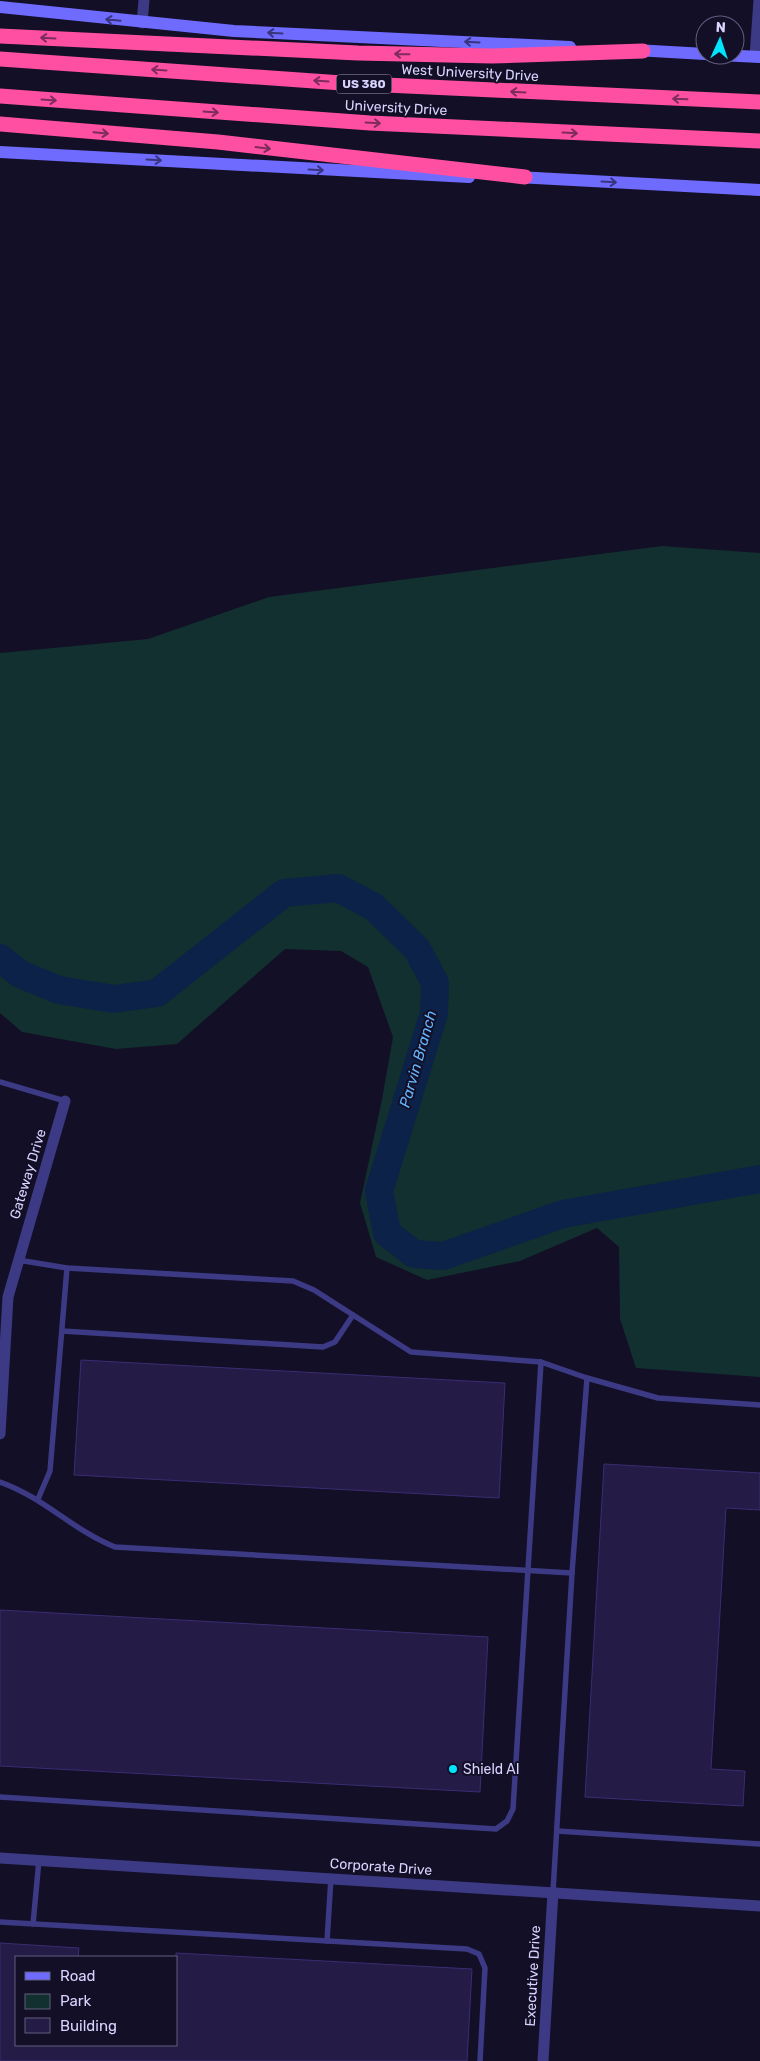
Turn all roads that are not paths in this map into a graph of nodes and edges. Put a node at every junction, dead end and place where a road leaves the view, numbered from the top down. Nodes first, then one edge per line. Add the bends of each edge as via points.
1 (144, 0) edge
2 (759, 0) edge
3 (0, 7) edge
4 (142, 23) junction
5 (0, 36) edge
6 (644, 51) junction
7 (695, 54) edge
8 (757, 57) edge
9 (0, 59) edge
10 (0, 96) edge
11 (760, 102) edge
12 (0, 124) edge
13 (760, 141) edge
14 (0, 152) edge
15 (525, 178) junction
16 (760, 190) edge
17 (0, 1082) edge
18 (65, 1101) joint
19 (18, 1260) junction
20 (67, 1268) junction
21 (353, 1315) junction
22 (62, 1331) junction
23 (541, 1362) junction
24 (2, 1369) edge
25 (587, 1378) junction
26 (760, 1405) edge
27 (0, 1434) edge
28 (0, 1482) edge
29 (38, 1499) junction
30 (528, 1571) junction
31 (572, 1573) junction
32 (0, 1797) edge
33 (557, 1831) junction
34 (760, 1844) edge
35 (0, 1858) edge
36 (39, 1860) junction
37 (331, 1878) junction
38 (553, 1892) junction
39 (760, 1906) edge
40 (0, 1922) edge
41 (33, 1924) junction
42 (327, 1941) junction
43 (480, 2061) edge
44 (543, 2061) edge

1 - 4 street
2 - 8 street
4 -> 3 main road
6 -> 4 main road via 234,31
6 -> 5 highway via 492,56 358,53
6 - 7 main road
11 -> 9 highway, West University Drive / US 380 via 342,83
10 -> 13 highway, University Drive via 370,123
12 -> 15 highway via 218,142
14 -> 15 main road via 432,176
15 -> 16 main road
17 - 18 lane
18 - 19 street, Gateway Drive
19 - 20 lane
19 - 24 street, Gateway Drive via 8,1297
20 - 21 lane via 293,1281 314,1290
20 - 22 lane
21 - 22 lane via 335,1342 323,1347
21 - 23 lane via 411,1352
22 - 29 lane via 50,1471
23 - 25 lane
23 - 30 lane
24 - 27 street, Gateway Drive
25 - 26 lane via 658,1398
25 - 31 lane
28 - 29 lane
29 - 30 lane via 102,1542 115,1547
30 - 31 lane
30 - 32 lane via 513,1809 507,1821 496,1829
31 - 33 lane
33 - 34 lane
33 - 38 lane
35 - 36 street, Corporate Drive
36 - 37 street, Corporate Drive
36 - 41 lane
37 - 38 street, Corporate Drive
37 - 42 lane
38 - 39 street, Corporate Drive
38 - 44 street, Executive Drive
40 - 41 lane
41 - 42 lane
42 - 43 lane via 467,1949 479,1954 485,1968

